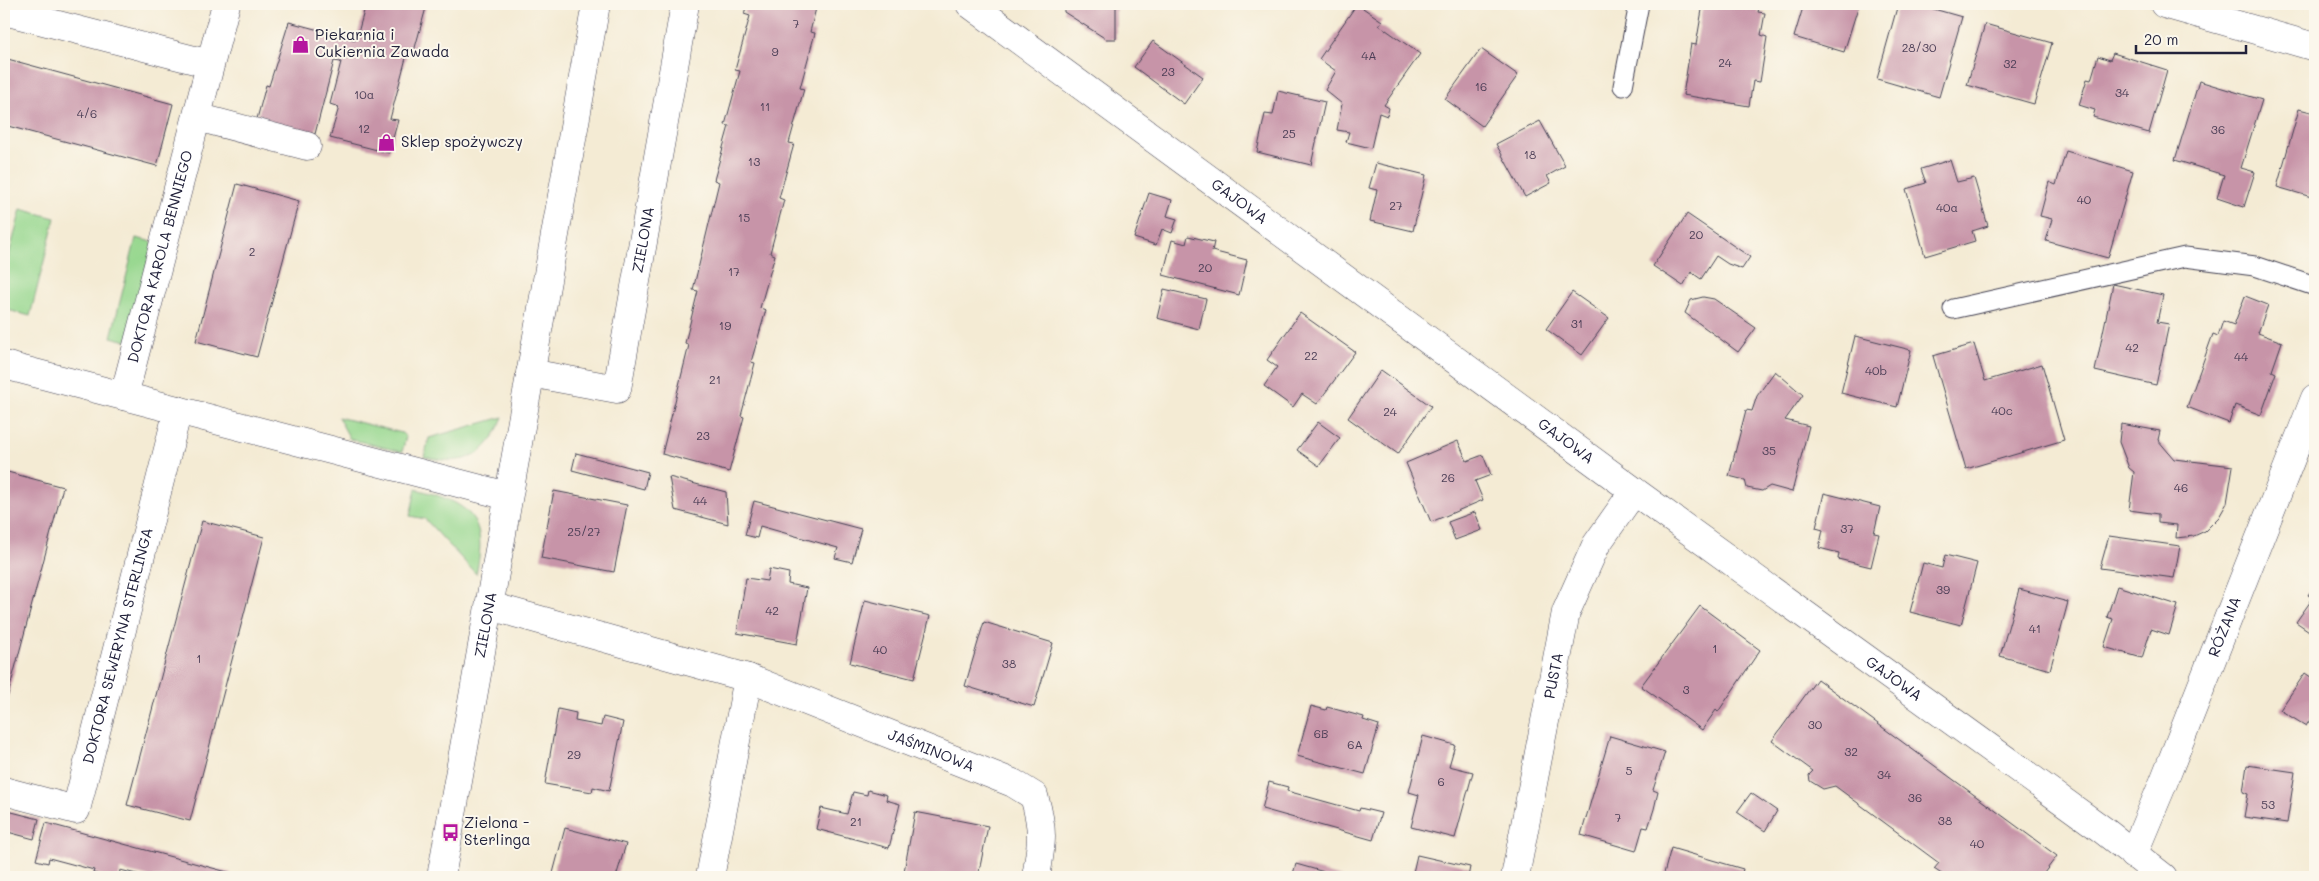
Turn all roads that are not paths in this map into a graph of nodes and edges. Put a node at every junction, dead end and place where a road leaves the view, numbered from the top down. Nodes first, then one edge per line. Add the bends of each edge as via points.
1 (226, 4) edge
2 (596, 4) edge
3 (685, 4) edge
4 (970, 4) edge
5 (1639, 4) edge
6 (2164, 4) edge
7 (4, 11) edge
8 (2315, 47) edge
9 (210, 64) junction
10 (1623, 86) dead end
11 (197, 116) junction
12 (307, 146) dead end
13 (2315, 286) edge
14 (1953, 309) dead end
15 (4, 365) edge
16 (530, 372) junction
17 (124, 396) junction
18 (2315, 398) edge
19 (178, 410) junction
20 (1634, 491) junction
21 (508, 496) junction
22 (490, 606) junction
23 (748, 678) junction
24 (4, 791) edge
25 (2133, 855) junction
26 (442, 877) edge
27 (710, 877) edge
28 (1036, 877) edge
29 (1515, 877) edge
30 (2163, 877) edge

1 - 9 street, DOKTORA KAROLA BENNIEGO
2 - 16 street, ZIELONA
3 - 16 street, ZIELONA via 617,389
4 - 20 street, GAJOWA
5 - 10 lane
6 - 8 street
7 - 9 street
9 - 11 street, DOKTORA KAROLA BENNIEGO
11 - 12 street
11 - 17 street, DOKTORA KAROLA BENNIEGO
13 - 14 lane via 2255,266 2185,257
15 - 17 street
16 - 21 street, ZIELONA
17 - 19 street
18 - 25 street, RÓŻANA
19 - 21 street
19 - 24 street, DOKTORA SEWERYNA STERLINGA via 76,810
20 - 25 street, GAJOWA via 2103,830
20 - 29 street, PUSTA via 1596,546 1566,612
21 - 22 street, ZIELONA
22 - 23 street, JAŚMINOWA
22 - 26 street, ZIELONA
23 - 27 street
23 - 28 street, JAŚMINOWA via 1013,783 1034,796 1042,825
25 - 30 street, GAJOWA

